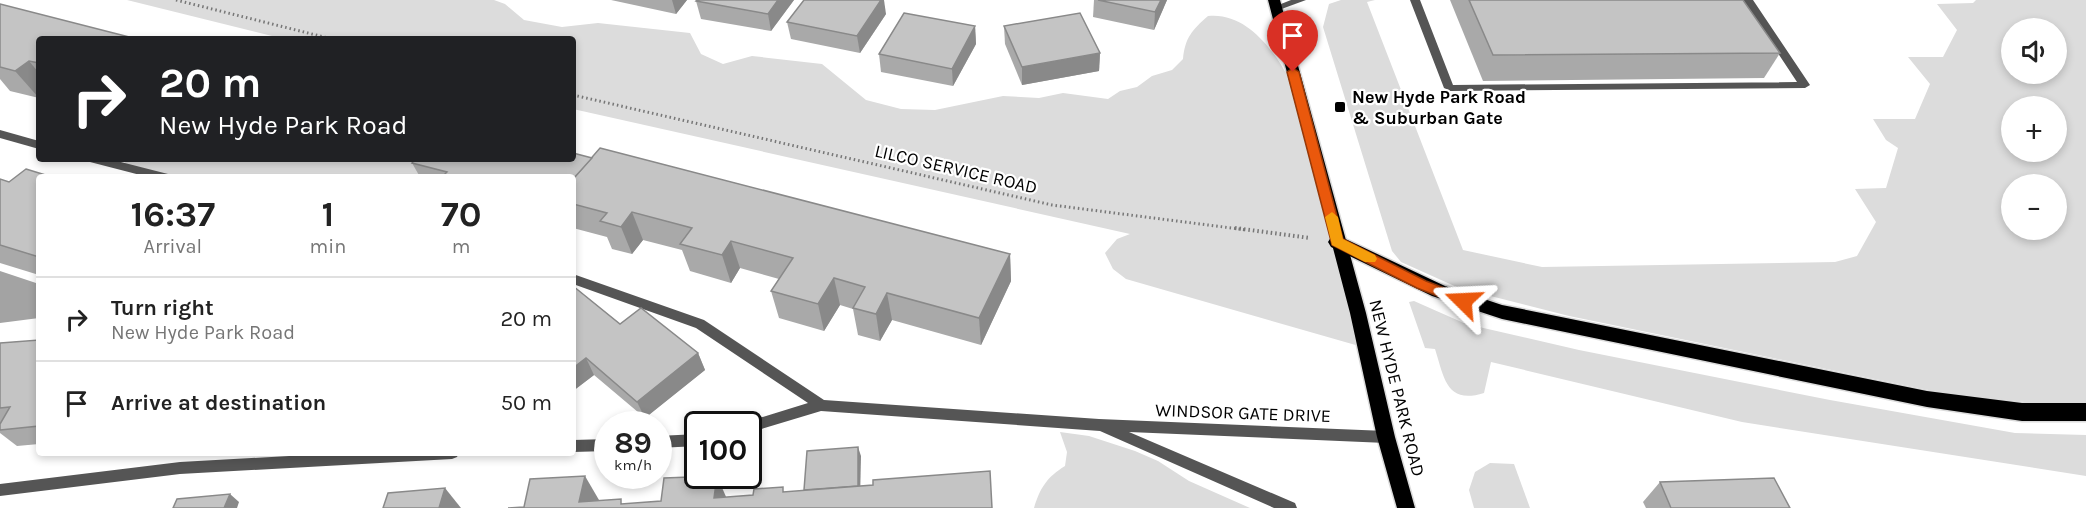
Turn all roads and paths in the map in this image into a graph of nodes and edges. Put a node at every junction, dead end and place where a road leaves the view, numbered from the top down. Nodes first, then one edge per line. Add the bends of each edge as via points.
1 (176, 0) edge
2 (1301, 0) edge
3 (1415, 0) edge
4 (1748, 0) edge
5 (1275, 4) edge
6 (320, 36) edge
7 (576, 96) edge
8 (0, 134) edge
9 (36, 144) edge
10 (106, 162) edge
11 (152, 174) edge
12 (1337, 242) junction
13 (576, 280) edge
14 (821, 405) junction
15 (2086, 412) edge
16 (762, 424) edge
17 (1099, 425) junction
18 (1386, 437) junction
19 (594, 445) edge
20 (576, 446) edge
21 (398, 456) edge
22 (0, 490) edge
23 (1290, 508) edge
24 (1406, 508) edge

1 - 6 path
2 - 5 street
3 - 4 street via 1449,88 1805,85
5 - 12 main road, NEW HYDE PARK ROAD
7 - 12 path, LILCO SERVICE ROAD via 1052,205
8 - 9 street
10 - 11 street
12 - 15 highway via 1449,296 1502,312 1927,399 2022,412
12 - 18 main road, NEW HYDE PARK ROAD via 1358,313
13 - 14 street, WINDSOR GATE DRIVE via 700,324
14 - 16 street, WINDSOR GATE DRIVE
14 - 17 street, WINDSOR GATE DRIVE
17 - 18 street, WINDSOR GATE DRIVE
17 - 23 street, WINDSOR GATE DRIVE
18 - 24 main road, NEW HYDE PARK ROAD
19 - 20 street
21 - 22 street via 180,468

